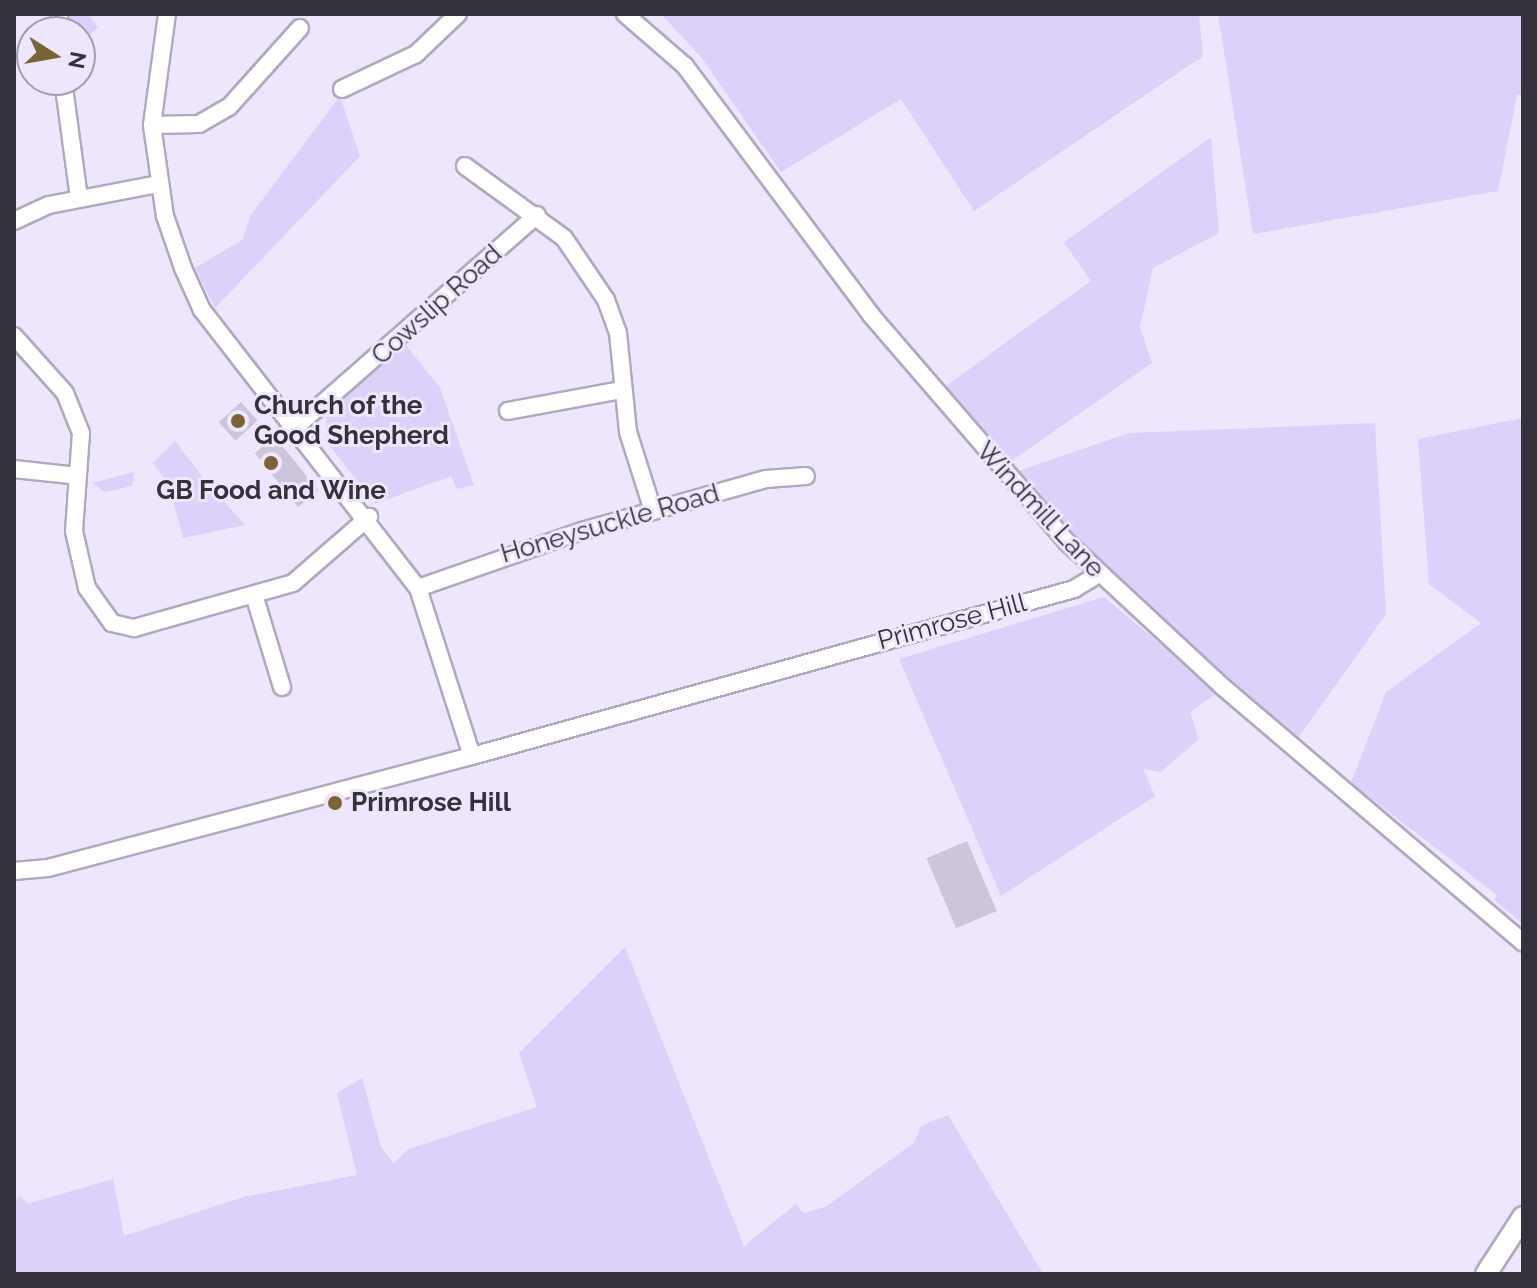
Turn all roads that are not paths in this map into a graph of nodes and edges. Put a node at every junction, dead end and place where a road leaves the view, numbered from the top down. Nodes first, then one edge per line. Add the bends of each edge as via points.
1 (167, 14) edge
2 (458, 14) edge
3 (625, 14) edge
4 (300, 28) dead end
5 (342, 89) dead end
6 (65, 96) edge
7 (152, 125) junction
8 (465, 166) dead end
9 (158, 184) junction
10 (79, 199) junction
11 (537, 215) junction
12 (15, 217) edge
13 (14, 336) edge
14 (621, 390) junction
15 (508, 411) dead end
16 (298, 425) junction
17 (14, 469) edge
18 (78, 476) junction
19 (806, 476) dead end
20 (653, 511) junction
21 (369, 517) junction
22 (1099, 574) junction
23 (418, 588) junction
24 (255, 598) junction
25 (282, 687) dead end
26 (472, 756) junction
27 (14, 871) edge
28 (1523, 942) edge
29 (1523, 1217) edge
30 (1486, 1274) edge

1 - 7 street
2 - 5 street via 416,54
3 - 22 street, Windmill Lane via 685,66 945,407
4 - 7 street via 229,107 199,124
6 - 10 street
7 - 9 street
8 - 11 street
9 - 10 street
9 - 16 street via 202,310
10 - 12 street
11 - 14 street via 564,238 606,300 618,333
11 - 16 street, Cowslip Road
13 - 18 street via 65,393 81,433
14 - 15 street
14 - 20 street
16 - 21 street
17 - 18 street
18 - 24 street via 74,531 87,588 112,623 134,628
19 - 20 street, Honeysuckle Road via 766,479
20 - 23 street, Honeysuckle Road via 474,563
21 - 23 street
21 - 24 street via 293,583
22 - 26 street, Primrose Hill via 1074,589
22 - 28 street, Windmill Lane
23 - 26 street
24 - 25 street
26 - 27 street, Primrose Hill via 48,868
29 - 30 street

